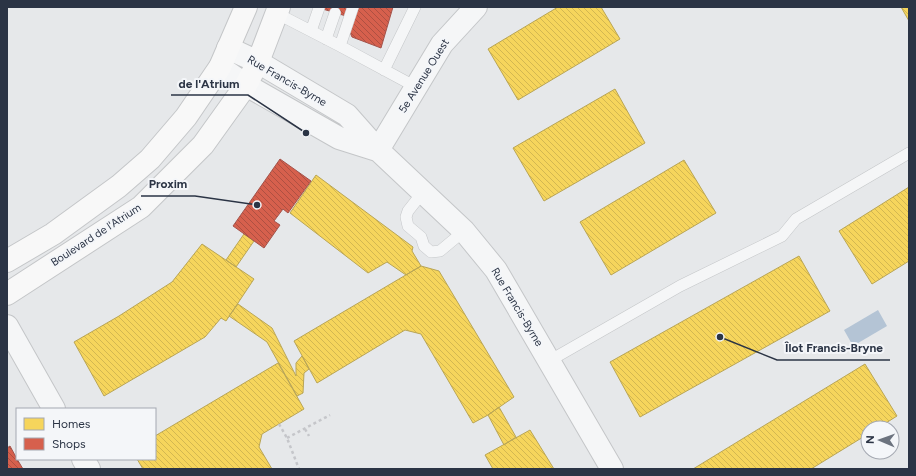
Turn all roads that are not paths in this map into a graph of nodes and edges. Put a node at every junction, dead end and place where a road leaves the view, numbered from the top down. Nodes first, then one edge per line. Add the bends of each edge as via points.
1 (246, 7) edge
2 (353, 7) edge
3 (414, 7) edge
4 (476, 7) edge
5 (319, 8) dead end
6 (277, 10) edge
7 (335, 13) dead end
8 (311, 31) junction
9 (326, 39) junction
10 (340, 46) junction
11 (224, 58) junction
12 (258, 62) junction
13 (384, 70) junction
14 (246, 85) junction
15 (416, 87) junction
16 (378, 150) junction
17 (909, 153) edge
18 (423, 192) junction
19 (464, 231) junction
20 (7, 261) edge
21 (7, 294) edge
22 (7, 326) edge
23 (549, 361) junction
24 (53, 408) edge
25 (599, 447) junction
26 (84, 460) edge
27 (89, 469) edge
28 (598, 469) edge
29 (612, 469) edge

1 - 11 street
2 - 10 lane
3 - 13 lane
4 - 15 street, 5e Avenue Ouest via 442,44
5 - 8 lane
6 - 8 lane
6 - 12 street, Boulevard de l'Atrium
7 - 9 lane
8 - 9 lane
9 - 10 lane
10 - 13 lane
11 - 12 street, Rue Francis-Byrne
11 - 14 street, Rue Francis-Byrne
11 - 20 street via 186,117 150,159 119,186 53,234
12 - 14 street, Boulevard de l'Atrium
12 - 16 street, Rue Francis-Byrne via 347,115
13 - 15 lane
14 - 16 street, Rue Francis-Byrne via 339,138
14 - 21 street, Boulevard de l'Atrium via 204,145 141,207
15 - 16 street, 5e Avenue Ouest
16 - 18 street, Rue Francis-Byrne
17 - 23 lane via 796,219 782,236 680,286
18 - 19 street, Rue Francis-Byrne
18 - 19 lane via 406,217 408,226 421,237 424,246 431,252 440,251
19 - 23 street, Rue Francis-Byrne via 496,270
22 - 24 street
23 - 25 street, Rue Francis-Byrne
25 - 28 lane
25 - 29 street, Rue Francis-Byrne
26 - 27 street

